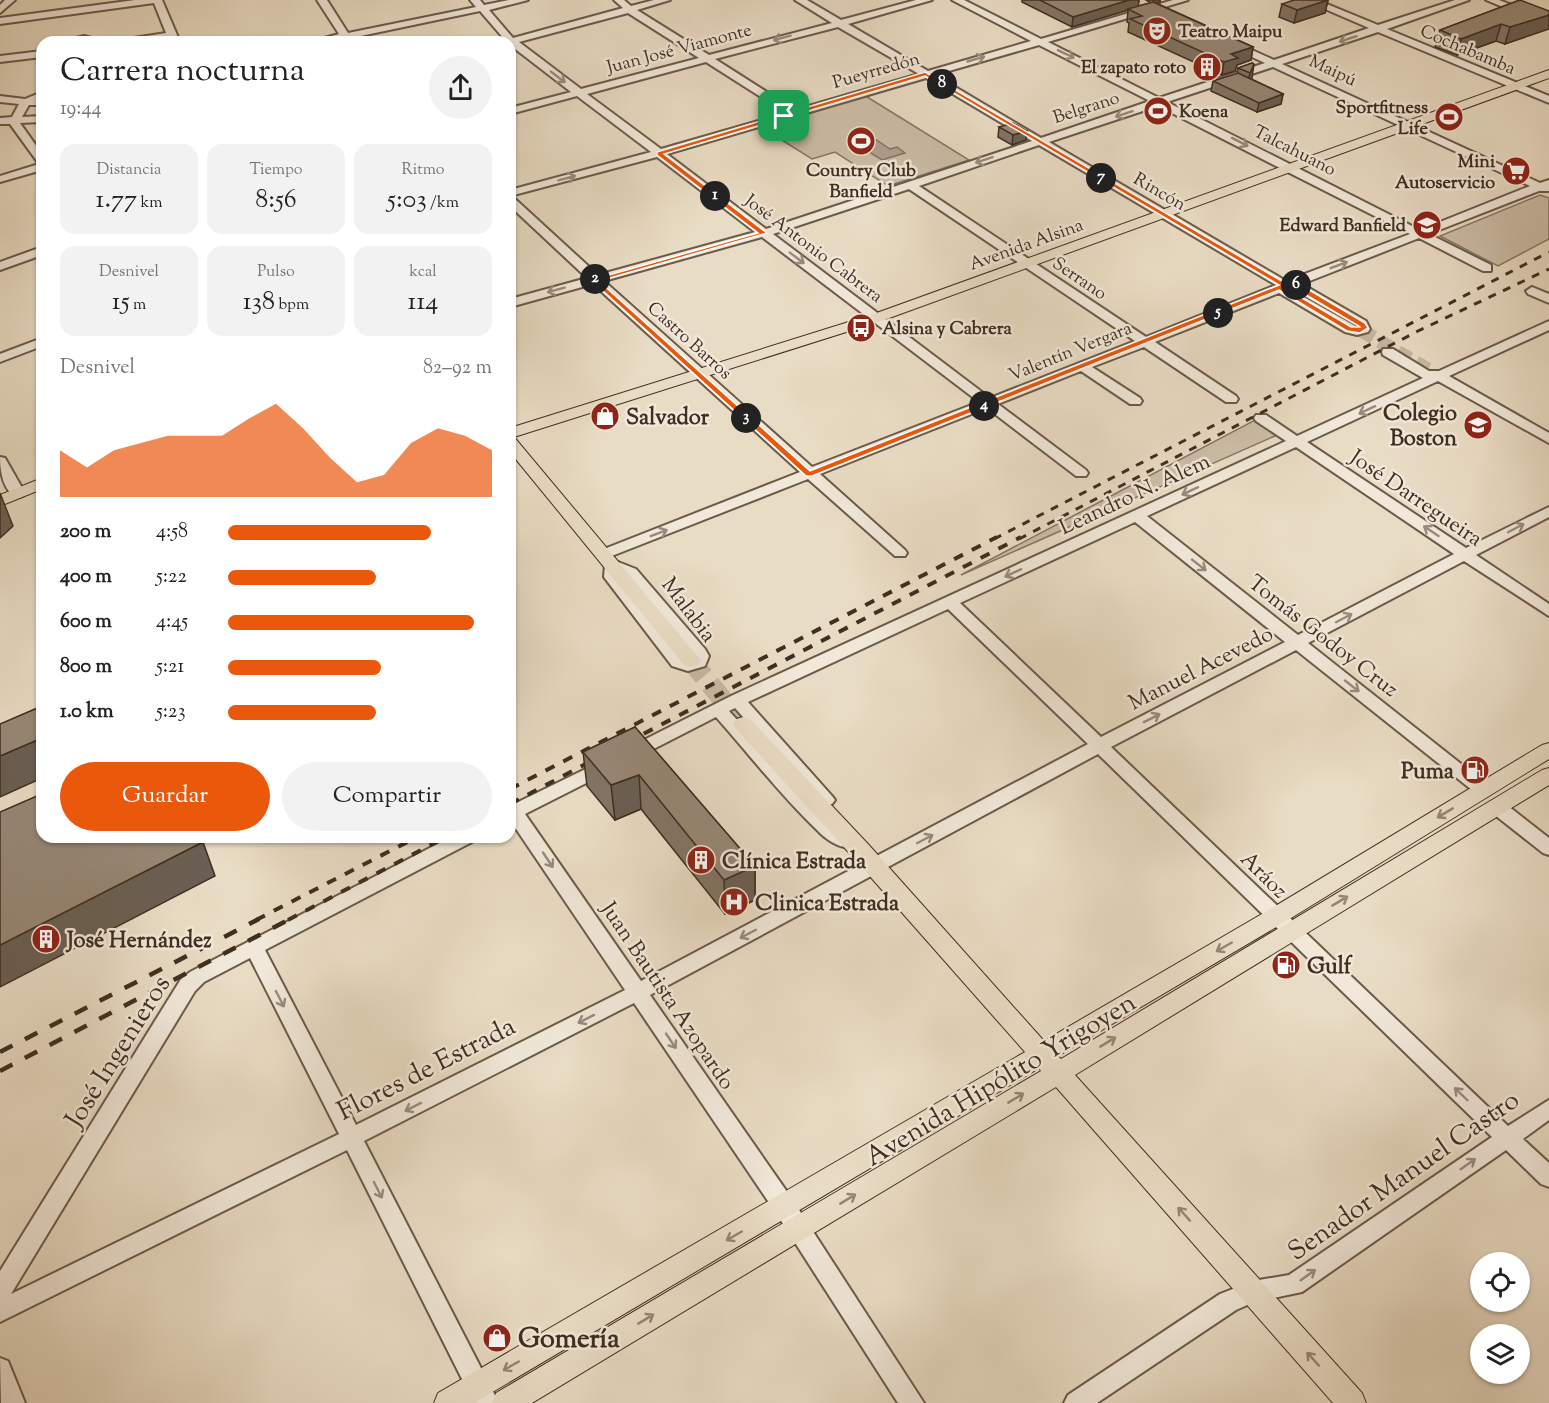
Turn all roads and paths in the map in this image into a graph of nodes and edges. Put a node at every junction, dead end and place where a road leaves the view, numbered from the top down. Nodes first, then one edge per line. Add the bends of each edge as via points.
1 (10, 0) edge
2 (156, 0) edge
3 (322, 0) edge
4 (475, 0) edge
5 (523, 0) edge
6 (619, 0) edge
7 (665, 0) edge
8 (800, 0) edge
9 (927, 0) edge
10 (957, 0) edge
11 (1133, 0) edge
12 (1183, 0) edge
13 (1309, 0) edge
14 (1464, 0) edge
15 (1491, 0) edge
16 (629, 9) junction
17 (1153, 9) junction
18 (0, 10) edge
19 (483, 10) junction
20 (1173, 18) edge
21 (0, 21) edge
22 (1549, 22) edge
23 (838, 23) junction
24 (75, 25) junction
25 (1378, 29) junction
26 (69, 36) edge
27 (92, 36) edge
28 (173, 36) edge
29 (345, 36) edge
30 (361, 36) edge
31 (505, 36) edge
32 (516, 40) edge
33 (1223, 40) edge
34 (1039, 41) junction
35 (516, 46) edge
36 (36, 55) edge
37 (707, 58) junction
38 (0, 59) edge
39 (1274, 63) junction
40 (1549, 67) edge
41 (925, 74) junction
42 (1549, 74) edge
43 (1511, 84) junction
44 (578, 92) junction
45 (36, 98) edge
46 (0, 99) edge
47 (1549, 100) edge
48 (1161, 101) junction
49 (26, 102) junction
50 (36, 103) edge
51 (516, 109) edge
52 (793, 113) junction
53 (36, 119) edge
54 (15, 120) junction
55 (0, 121) edge
56 (1404, 123) junction
57 (1040, 142) junction
58 (659, 153) junction
59 (36, 154) edge
60 (1287, 166) junction
61 (36, 169) edge
62 (0, 178) edge
63 (910, 185) junction
64 (1546, 187) edge
65 (516, 199) edge
66 (516, 206) edge
67 (1160, 212) junction
68 (764, 233) junction
69 (1419, 235) junction
70 (36, 253) edge
71 (1024, 262) junction
72 (0, 266) edge
73 (1487, 268) dead end
74 (594, 280) junction
75 (1286, 286) junction
76 (1532, 291) dead end
77 (1549, 299) edge
78 (516, 301) edge
79 (873, 316) junction
80 (1549, 325) edge
81 (1144, 342) junction
82 (36, 344) edge
83 (1388, 352) dead end
84 (0, 358) edge
85 (1083, 367) junction
86 (695, 371) junction
87 (1435, 376) junction
88 (1231, 399) dead end
89 (1136, 401) dead end
90 (991, 404) junction
91 (1262, 418) dead end
92 (516, 421) edge
93 (516, 431) edge
94 (1549, 439) edge
95 (1298, 441) junction
96 (516, 448) edge
97 (0, 461) edge
98 (1081, 473) dead end
99 (809, 474) junction
100 (36, 478) edge
101 (36, 484) edge
102 (10, 491) edge
103 (0, 501) edge
104 (1549, 511) edge
105 (1137, 516) junction
106 (900, 553) dead end
107 (1466, 554) junction
108 (609, 560) junction
109 (950, 602) junction
110 (1549, 611) edge
111 (1297, 643) junction
112 (691, 661) tunnel mouth
113 (737, 700) junction
114 (719, 710) junction
115 (743, 724) tunnel mouth
116 (1100, 745) junction
117 (1549, 750) edge
118 (1549, 775) edge
119 (1483, 790) junction
120 (1497, 807) junction
121 (516, 811) edge
122 (516, 819) edge
123 (454, 843) edge
124 (1549, 848) edge
125 (867, 858) junction
126 (1282, 924) junction
127 (254, 947) junction
128 (638, 992) junction
129 (1050, 1063) junction
130 (1549, 1109) edge
131 (351, 1138) junction
132 (1507, 1138) junction
133 (1549, 1177) edge
134 (791, 1217) junction
135 (0, 1291) edge
136 (1253, 1292) junction
137 (0, 1311) edge
138 (0, 1369) edge
139 (482, 1394) edge
140 (13, 1403) edge
141 (448, 1403) edge
142 (506, 1403) edge
143 (912, 1403) edge
144 (1076, 1403) edge
145 (1352, 1403) edge

1 - 18 street
2 - 24 street
2 - 28 street
3 - 29 street
4 - 19 street, José Antonio Cabrera
5 - 19 street
6 - 16 street
7 - 16 street
8 - 23 street, Rincón
9 - 23 street, Juan José Viamonte
10 - 34 street, Talcahuano
11 - 17 street
12 - 17 street, Pueyrredón
13 - 25 street, Cochabamba
14 - 25 street, Belgrano
15 - 22 street
16 - 32 street
16 - 37 street
17 - 20 street
17 - 34 street, Pueyrredón
19 - 30 street
19 - 31 street, José Antonio Cabrera
21 - 24 street
23 -> 37 street, Juan José Viamonte
23 - 41 street, Rincón
24 - 26 street
24 - 27 street
25 -> 39 street, Belgrano
25 - 43 street, Cochabamba
33 - 39 street, Maipú
41 -> 34 street, Pueyrredón
34 -> 48 street, Talcahuano
35 -> 44 street, José Antonio Cabrera
36 - 38 street
37 - 44 street, Juan José Viamonte
37 - 52 street
39 - 48 street, Belgrano
39 - 56 street, Maipú
40 - 43 main road, Avenida Alsina
41 - 52 street, Pueyrredón
41 - 57 street, Rincón
42 - 43 main road, Avenida Alsina
43 - 47 street, Cochabamba
43 - 56 main road, Avenida Alsina
44 - 51 street, Juan José Viamonte
44 - 58 street, José Antonio Cabrera
45 - 49 street
46 - 49 street
48 -> 57 street, Belgrano
48 -> 60 street, Talcahuano
49 - 50 street
49 - 54 street
52 - 58 street, Pueyrredón
53 - 54 street
54 - 55 street
54 - 59 street
56 - 60 main road, Avenida Alsina
56 - 64 street, Maipú
57 -> 63 street, Belgrano
57 - 67 street, Rincón
65 -> 58 street, Pueyrredón
58 - 68 street, José Antonio Cabrera
60 - 67 main road, Avenida Alsina
60 - 69 street, Talcahuano
61 - 62 street
63 - 68 street, Belgrano
63 - 71 street, Serrano
64 - 69 street, Valentín Vergara
66 - 74 street, Castro Barros
67 - 71 main road, Avenida Alsina
67 - 75 street, Rincón
68 - 74 street, Belgrano
68 -> 79 street, José Antonio Cabrera
69 - 73 street, Talcahuano
75 -> 69 street, Valentín Vergara
70 - 72 street
71 - 79 main road, Avenida Alsina
71 - 81 street, Serrano
74 -> 78 street, Belgrano
74 - 86 street, Castro Barros
75 - 75 street via 1349,329 1364,329 1362,324
75 - 81 street, Valentín Vergara
76 - 77 street
79 - 86 main road, Avenida Alsina
79 - 90 street, José Antonio Cabrera
80 - 87 street, Leandro N. Alem
81 - 85 street, Valentín Vergara
81 - 88 street, Serrano
82 - 84 street
83 - 87 street
85 - 89 street
85 - 90 street, Valentín Vergara
86 - 92 main road, Avenida Alsina
86 - 93 main road, Avenida Alsina
86 - 99 street, Castro Barros
87 - 94 street
87 -> 95 street, Leandro N. Alem
90 - 98 street, José Antonio Cabrera
90 - 99 street, Valentín Vergara
91 - 95 street, José Darregueira
95 -> 105 street, Leandro N. Alem
107 -> 95 street, José Darregueira
96 - 108 main road, Malabia
97 - 102 street
99 - 106 street, Castro Barros
108 -> 99 street, Valentín Vergara
100 - 102 main road
101 - 102 main road
102 - 103 main road
107 -> 104 street, Manuel Acevedo
105 -> 109 street, Leandro N. Alem
105 -> 111 street, Tomás Godoy Cruz
107 - 110 street, José Darregueira
111 -> 107 street, Manuel Acevedo
108 - 108 street, Malabia via 612,578 678,662 688,666 699,662 699,653 631,572
108 - 112 main road, Malabia
109 - 113 street, Leandro N. Alem
109 - 116 street, Aráoz
116 -> 111 street, Manuel Acevedo
111 -> 119 street, Tomás Godoy Cruz
113 - 114 street
113 - 125 street via 843,820
114 - 121 street
114 - 125 street via 824,827
115 - 125 main road
125 -> 116 street, Manuel Acevedo
116 - 126 street, Aráoz
117 - 119 main road, Avenida Hipólito Yrigoyen
118 - 120 main road, Avenida Hipólito Yrigoyen
119 -> 126 main road, Avenida Hipólito Yrigoyen
120 - 124 street
126 -> 120 main road, Avenida Hipólito Yrigoyen
122 -> 128 street, Juan Bautista Azopardo
123 - 127 street, José Ingenieros
125 -> 128 street, Flores de Estrada
125 - 129 main road
126 - 129 main road, Avenida Hipólito Yrigoyen
132 -> 126 street, Aráoz
127 -> 131 street
127 - 135 street, José Ingenieros via 188,985
128 -> 131 street, Flores de Estrada
128 -> 134 street, Juan Bautista Azopardo
129 - 134 main road, Avenida Hipólito Yrigoyen
136 -> 129 main road
130 - 132 street, Senador Manuel Castro
131 - 137 street, Flores de Estrada
131 -> 139 street
132 - 133 street, Aráoz
136 -> 132 street, Senador Manuel Castro via 1294,1285
134 -> 139 main road, Avenida Hipólito Yrigoyen
142 -> 134 main road, Avenida Hipólito Yrigoyen
134 - 143 street, Juan Bautista Azopardo
136 - 144 street, Senador Manuel Castro via 1228,1302
145 -> 136 main road
138 - 140 street
139 - 141 main road, Avenida Hipólito Yrigoyen

